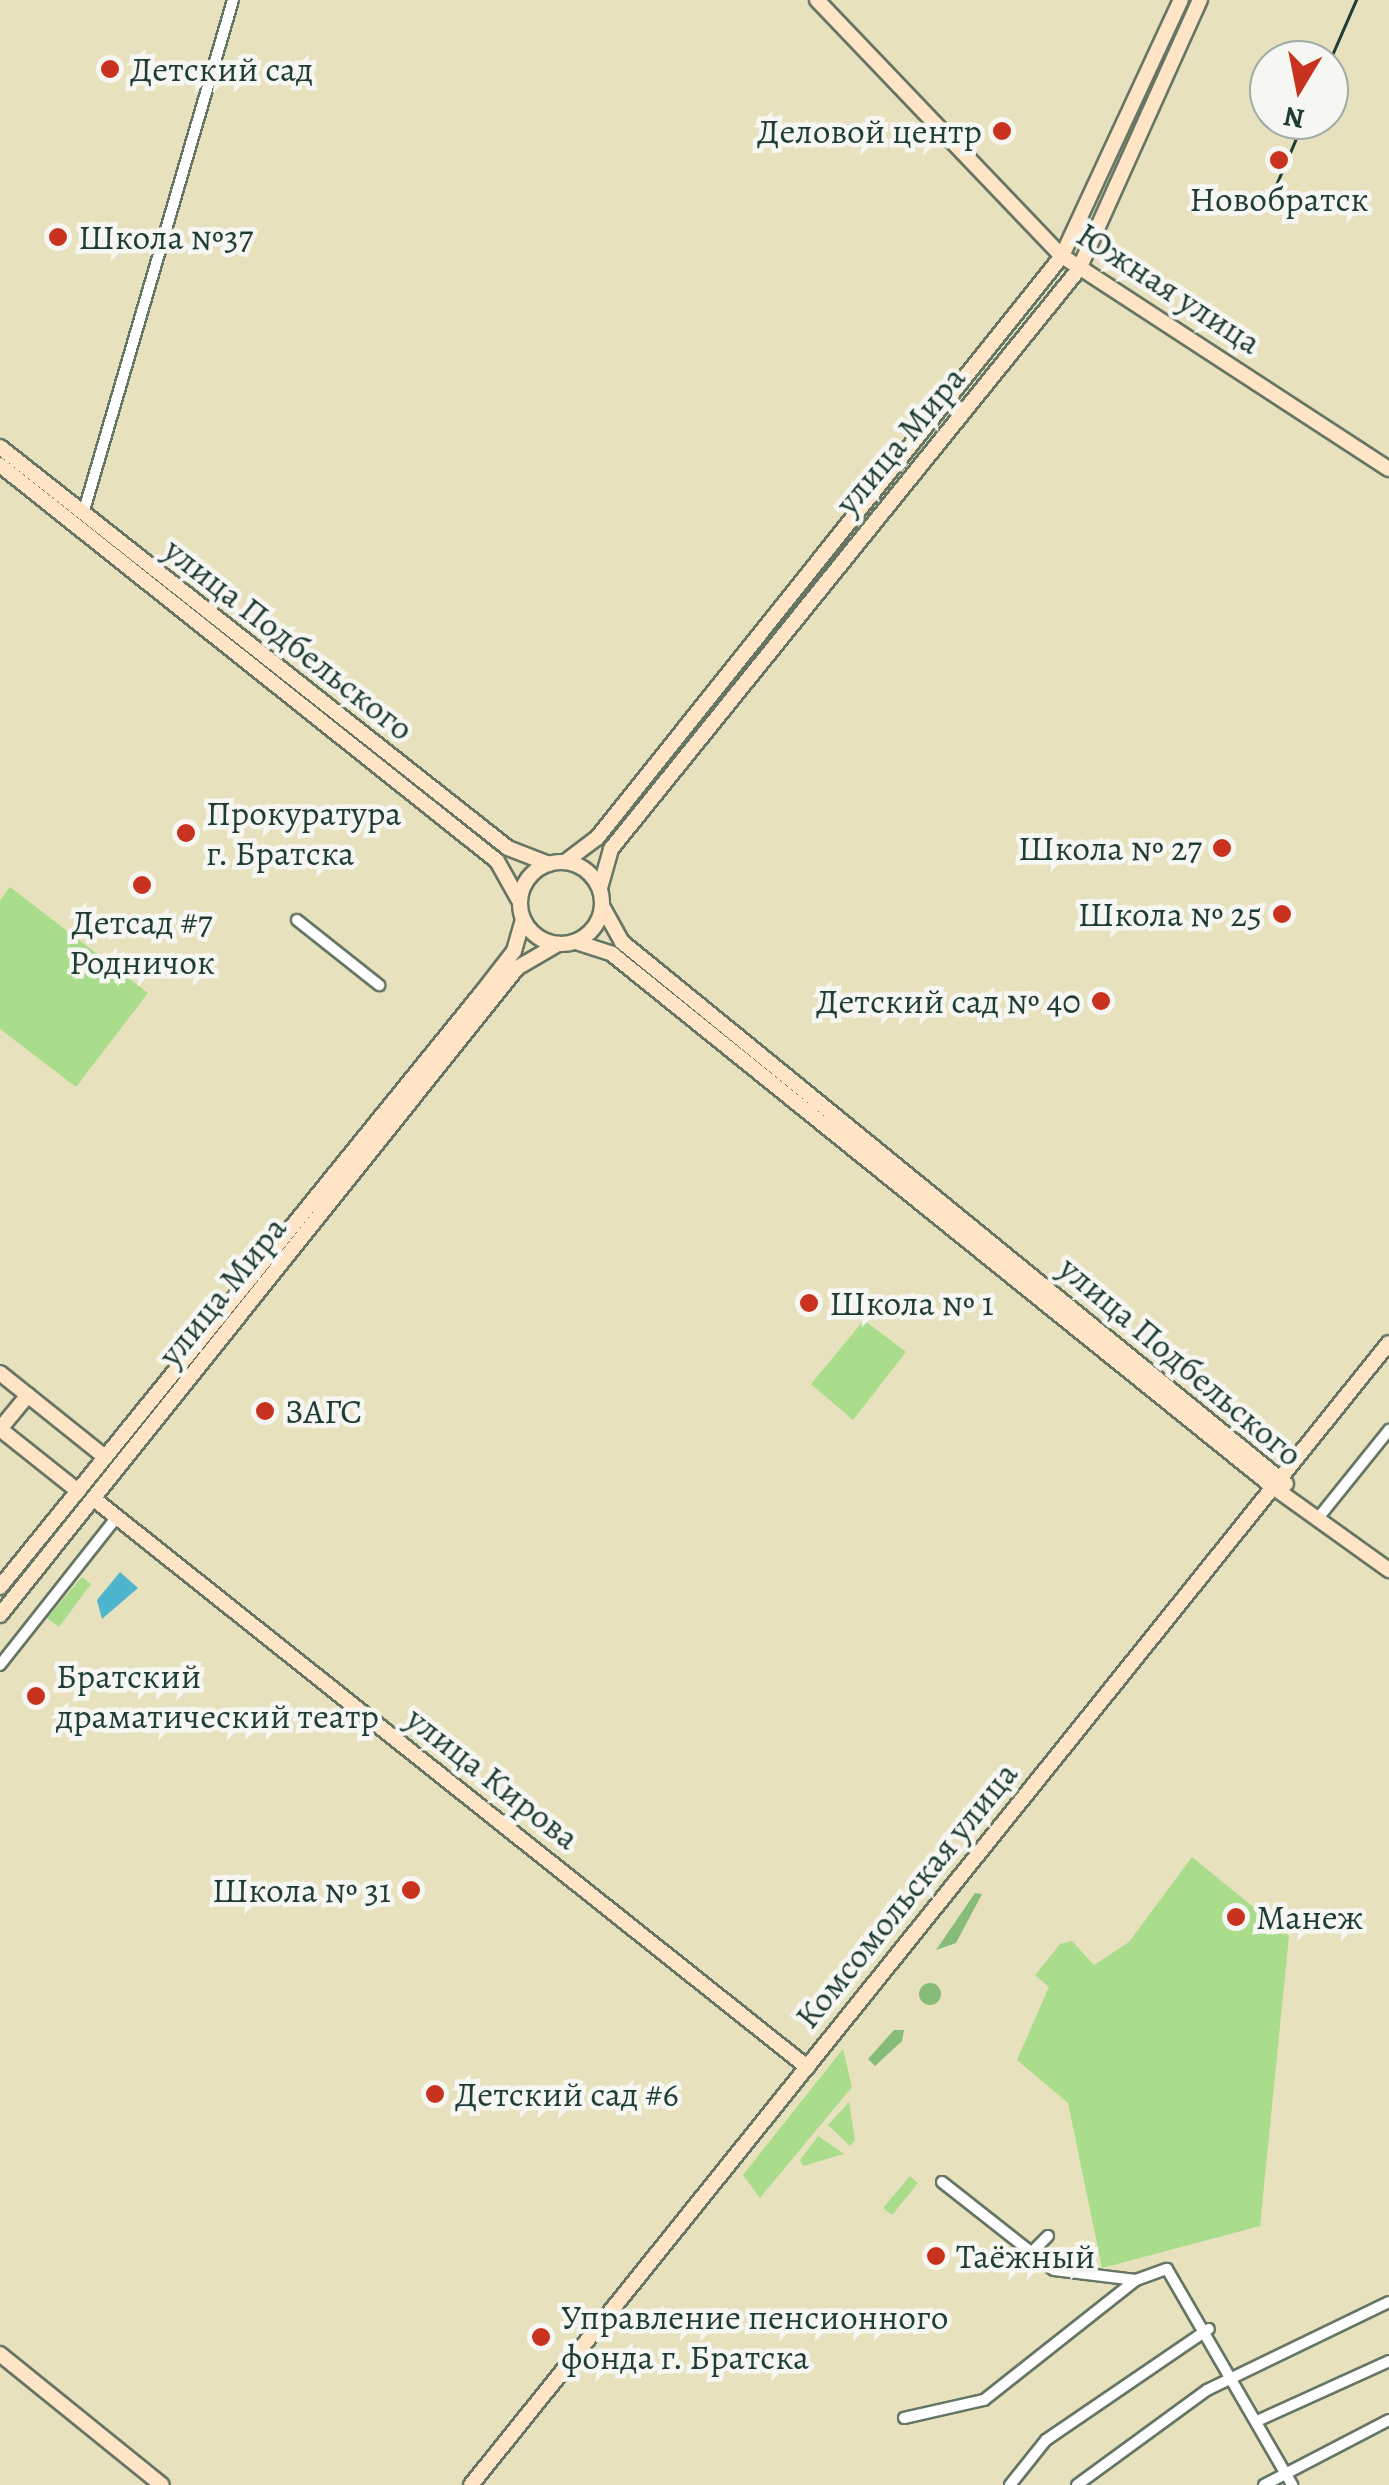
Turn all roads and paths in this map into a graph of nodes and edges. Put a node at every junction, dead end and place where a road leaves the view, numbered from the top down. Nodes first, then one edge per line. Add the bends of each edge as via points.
1 (233, 0) edge
2 (818, 0) edge
3 (1182, 0) edge
4 (1200, 0) edge
5 (1062, 256) junction
6 (1078, 269) junction
7 (0, 447) edge
8 (0, 465) edge
9 (1389, 469) edge
10 (83, 514) junction
11 (153, 579) junction
12 (565, 862) junction
13 (549, 864) junction
14 (600, 888) junction
15 (520, 902) junction
16 (602, 906) junction
17 (523, 919) junction
18 (297, 920) dead end
19 (576, 942) junction
20 (558, 944) junction
21 (379, 985) dead end
22 (485, 1000) junction
23 (202, 1335) junction
24 (1389, 1343) edge
25 (216, 1346) junction
26 (0, 1373) edge
27 (1147, 1376) junction
28 (28, 1395) junction
29 (0, 1429) edge
30 (1389, 1430) edge
31 (105, 1457) junction
32 (1277, 1482) junction
33 (78, 1491) junction
34 (94, 1499) junction
35 (117, 1517) junction
36 (1319, 1517) junction
37 (29, 1551) junction
38 (43, 1562) junction
39 (1389, 1570) edge
40 (0, 1588) edge
41 (0, 1615) edge
42 (0, 1665) edge
43 (807, 2067) junction
44 (942, 2182) dead end
45 (1048, 2236) dead end
46 (1031, 2253) junction
47 (1136, 2280) junction
48 (1389, 2302) edge
49 (1210, 2329) junction
50 (0, 2354) edge
51 (1389, 2361) edge
52 (1236, 2374) junction
53 (904, 2418) dead end
54 (1389, 2420) edge
55 (1257, 2421) junction
56 (1285, 2472) junction
57 (162, 2485) edge
58 (471, 2485) edge
59 (1010, 2485) edge
60 (1077, 2485) edge
61 (1264, 2485) edge
62 (1292, 2485) edge

1 - 10 street
2 - 5 main road, Южная улица
3 - 5 main road, улица Мира via 1109,171
4 - 6 main road, улица Мира
5 - 6 main road, Южная улица
5 - 12 main road, улица Мира via 597,838
6 - 9 main road, Южная улица
6 - 14 main road, улица Мира via 611,849
7 - 10 main road, улица Подбельского
8 - 11 main road, улица Подбельского
10 - 11 main road, улица Подбельского
11 - 13 main road, улица Подбельского via 508,848
11 - 15 main road, улица Подбельского via 497,861
12 - 13 main road
12 - 14 main road
13 - 15 main road via 528,878
14 - 16 main road
15 - 17 main road
16 - 19 main road
16 - 27 main road, улица Подбельского via 622,942
17 - 20 main road
17 - 22 main road via 514,951
18 - 21 street
19 - 20 main road
19 - 27 main road, улица Подбельского via 612,954
20 - 22 main road via 525,959
22 - 23 main road, улица Мира
22 - 25 main road, улица Мира
23 - 25 main road
23 - 31 main road, улица Мира
24 - 32 main road, Комсомольская улица
25 - 34 main road, улица Мира
26 - 28 main road
27 - 32 main road, улица Подбельского
28 - 29 main road
28 - 31 main road
29 - 33 main road
30 - 36 street
31 - 33 main road, улица Мира
32 - 36 main road, улица Подбельского
32 - 43 main road, Комсомольская улица
33 - 37 main road, улица Мира
34 - 35 main road, улица Кирова
34 - 38 main road, улица Мира
35 - 42 street
35 - 43 main road, улица Кирова
36 - 39 main road, улица Подбельского
37 - 38 main road
37 - 40 main road, улица Мира
38 - 41 main road, улица Мира
43 - 58 main road, Комсомольская улица
44 - 46 street
45 - 46 street
46 - 47 street via 1088,2279
47 - 49 street via 1167,2268 1180,2276
47 - 53 street via 984,2400
48 - 52 street
49 - 52 street
49 - 59 street via 1046,2440
50 - 57 main road
51 - 55 street
52 - 55 street
52 - 60 street
54 - 56 street
55 - 56 street
56 - 61 street
56 - 62 street

